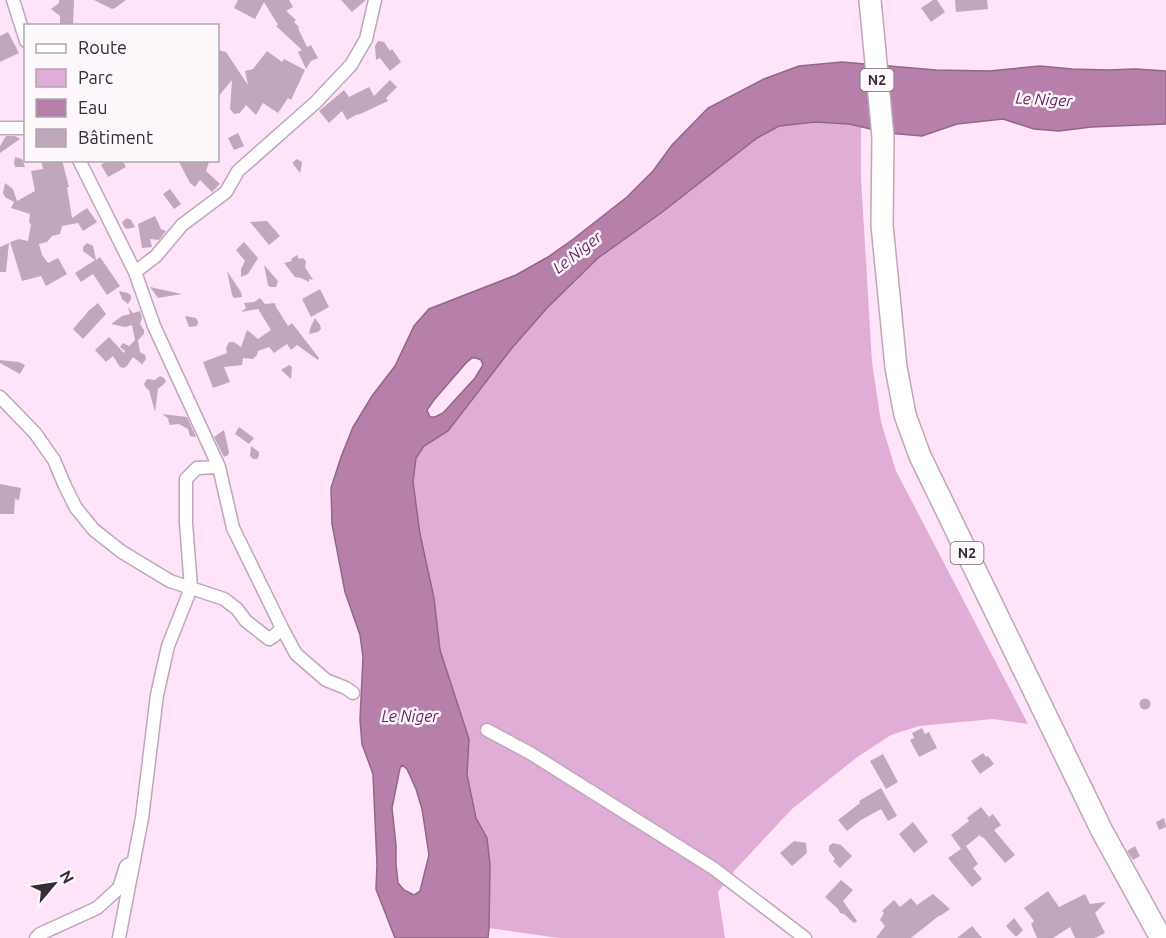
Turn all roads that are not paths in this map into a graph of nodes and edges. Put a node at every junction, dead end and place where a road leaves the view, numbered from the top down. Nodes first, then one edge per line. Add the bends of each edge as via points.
1 (13, 0) edge
2 (375, 0) edge
3 (870, 0) edge
4 (24, 34) edge
5 (0, 128) edge
6 (24, 129) edge
7 (81, 162) edge
8 (135, 273) junction
9 (0, 397) edge
10 (219, 467) junction
11 (191, 588) junction
12 (282, 628) junction
13 (352, 693) dead end
14 (487, 730) dead end
15 (134, 860) junction
16 (36, 938) edge
17 (119, 938) edge
18 (805, 938) edge
19 (1161, 938) edge

1 - 4 street
2 - 8 street via 366,39 351,65 315,103 238,171 226,192 182,225 156,256
3 - 19 highway, N2 via 883,137 882,225 896,367 905,416 920,456 1102,831
5 - 6 street
7 - 8 street
8 - 10 street via 154,326
9 - 11 street via 35,433 54,460 76,508 94,530 170,581
10 - 11 street via 197,468 186,479
10 - 12 street via 233,528
11 - 12 street via 224,599 269,639
11 - 15 street via 168,646 157,695
12 - 13 street via 296,654 326,680
14 - 18 street via 713,868
15 - 16 street via 126,866 119,888 96,908
15 - 17 street

